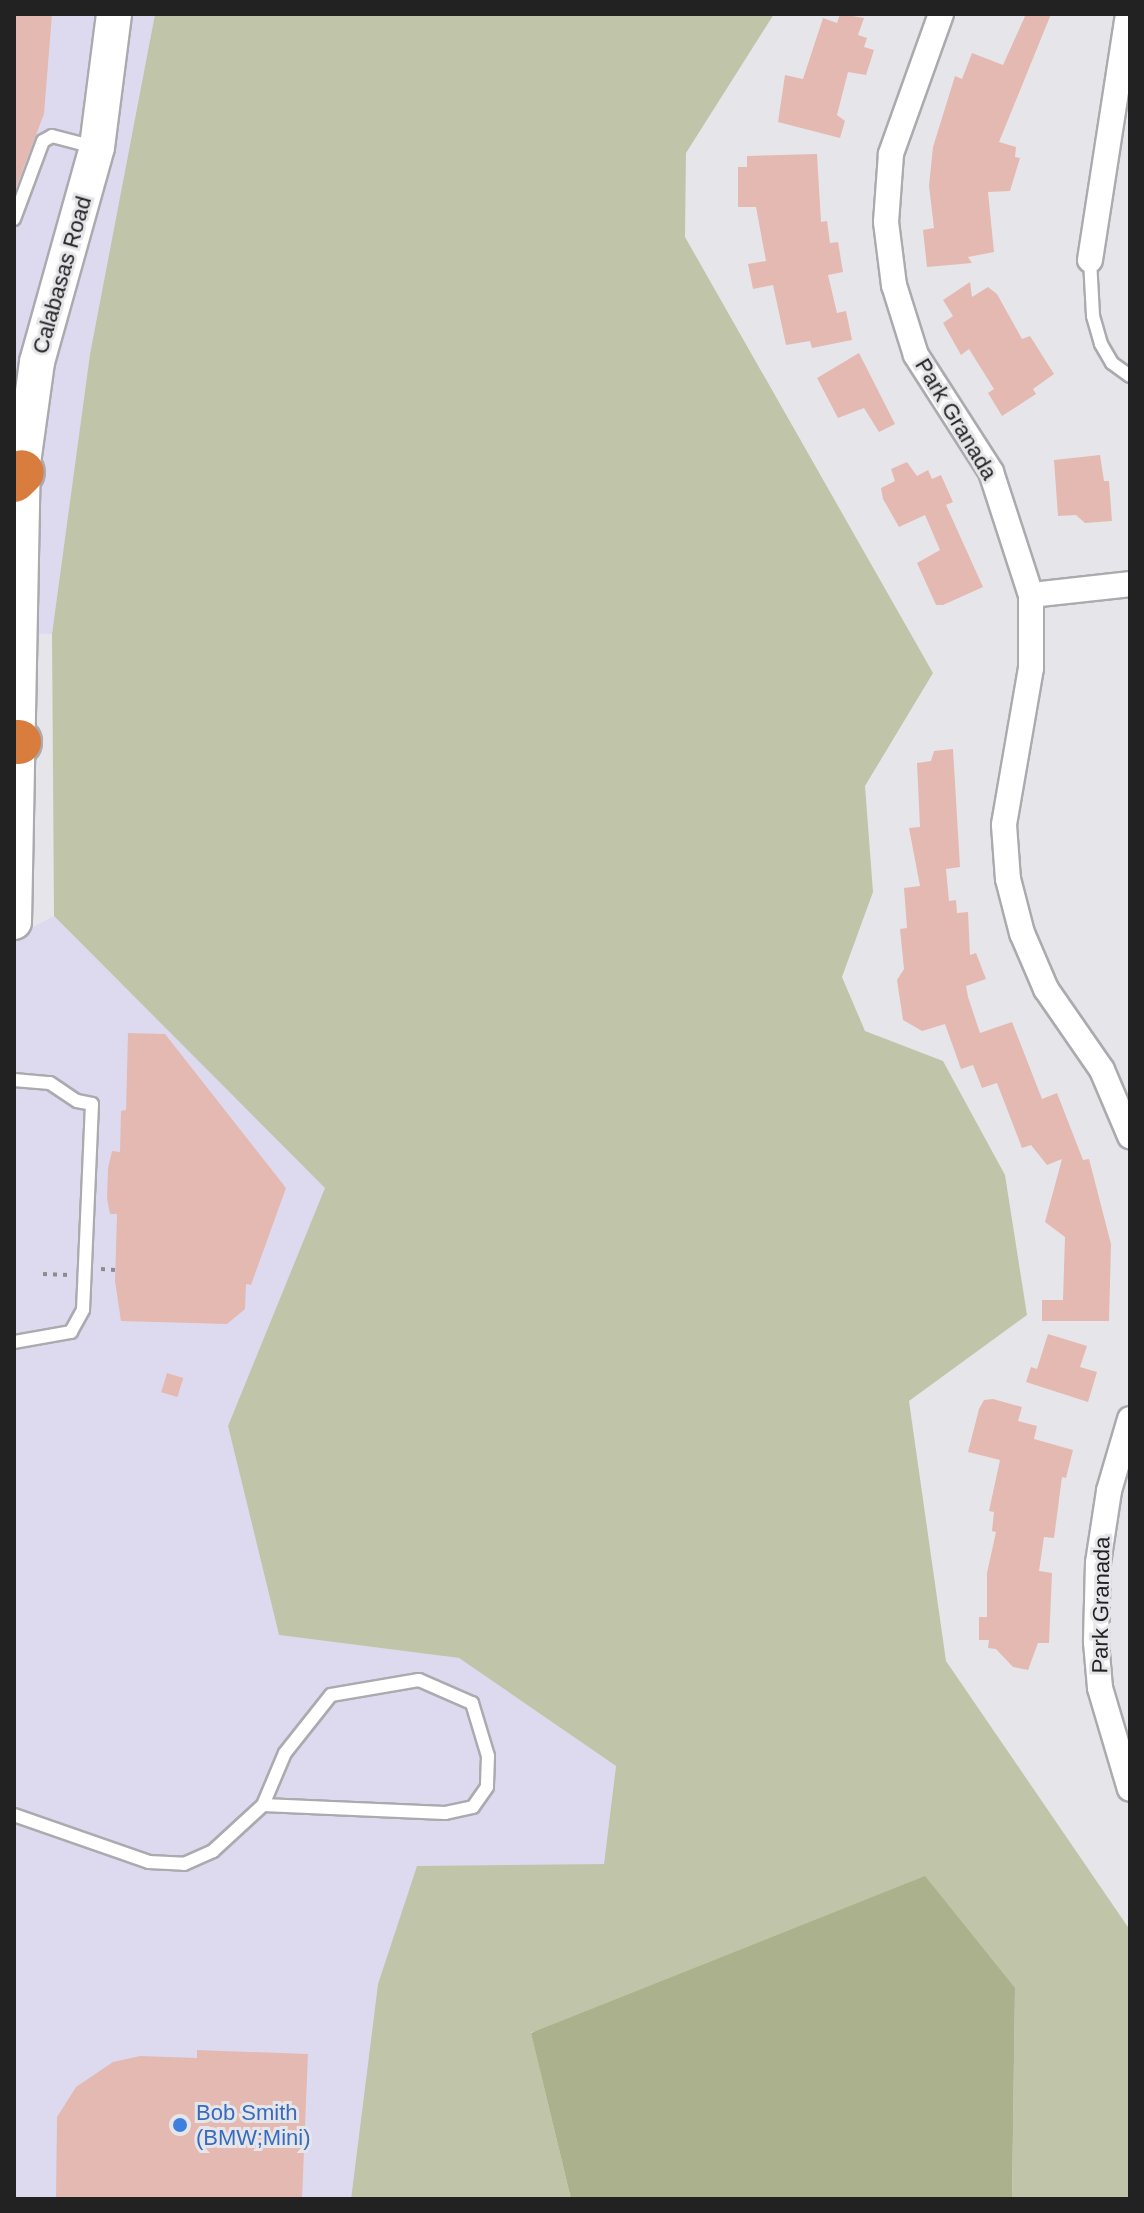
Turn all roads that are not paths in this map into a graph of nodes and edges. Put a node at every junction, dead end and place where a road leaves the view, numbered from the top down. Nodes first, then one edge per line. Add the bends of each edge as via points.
1 (114, 14) edge
2 (941, 14) edge
3 (1128, 14) edge
4 (97, 147) junction
5 (14, 219) edge
6 (1090, 260) joint
7 (1130, 376) edge
8 (18, 476) edge
9 (1130, 584) edge
10 (1031, 595) junction
11 (16, 755) edge
12 (14, 922) edge
13 (14, 1080) edge
14 (1130, 1136) edge
15 (14, 1342) edge
16 (1130, 1419) edge
17 (1119, 1493) edge
18 (1130, 1789) edge
19 (263, 1805) junction
20 (14, 1815) edge

1 - 4 main road, Calabasas Road
2 - 10 street, Park Granada via 891,154 886,222 894,285 916,355 991,472
3 - 6 street
4 - 5 lane via 52,136 43,141
4 - 8 main road, Calabasas Road via 37,362
6 - 7 lane via 1093,316 1101,344 1112,363
8 - 11 main road, Calabasas Road
9 - 10 street
10 - 14 street, Park Granada via 1031,668 1004,825 1008,879 1022,933 1046,989 1102,1070
11 - 12 main road, Calabasas Road
13 - 15 lane via 50,1083 77,1101 92,1104 83,1310 71,1332
16 - 17 street, Park Granada
17 - 18 street, Park Granada via 1098,1563 1096,1642 1100,1688
19 - 19 lane via 445,1813 473,1807 487,1787 488,1756 472,1703 419,1680 331,1695 285,1753
19 - 20 lane via 213,1851 184,1864 149,1862

